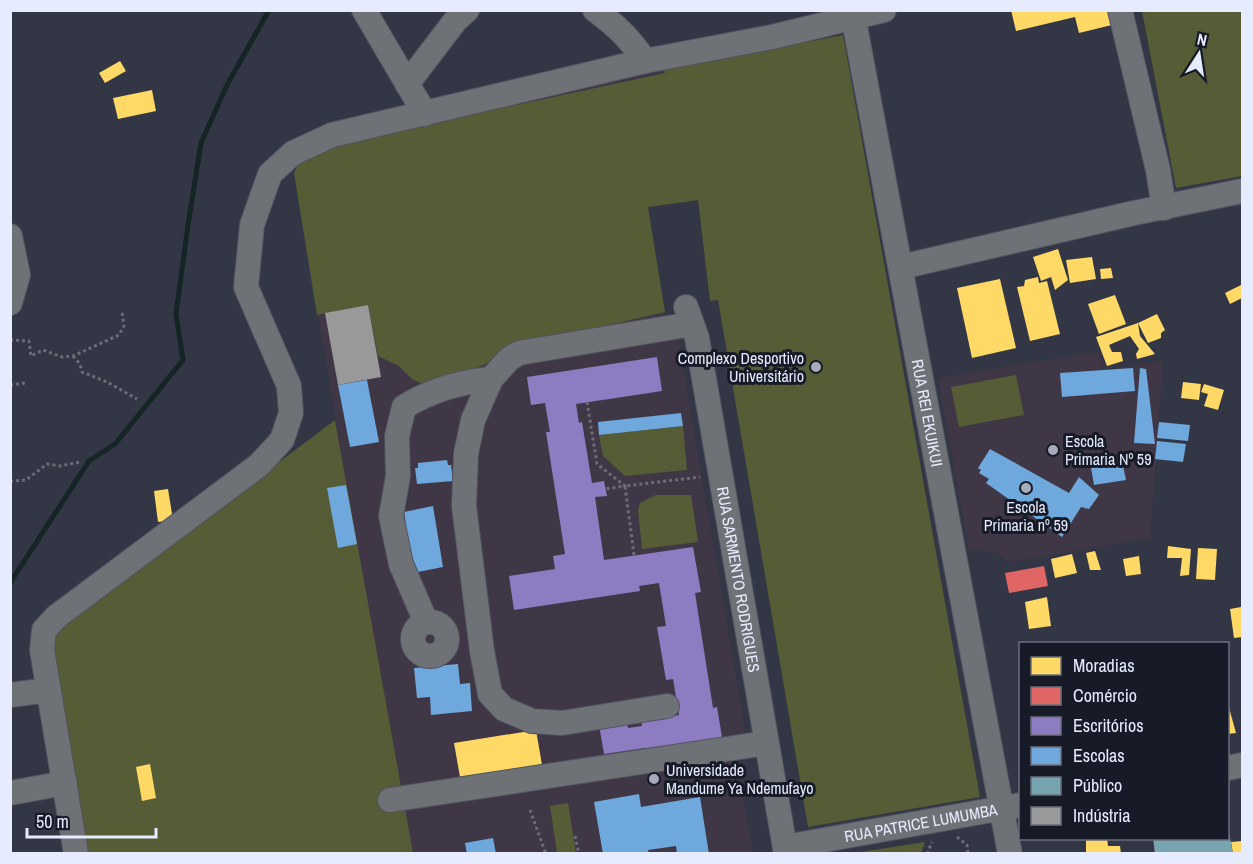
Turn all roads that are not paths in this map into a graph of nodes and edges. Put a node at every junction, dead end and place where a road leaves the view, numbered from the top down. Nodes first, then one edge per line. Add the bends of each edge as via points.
1 (364, 10) edge
2 (467, 10) edge
3 (595, 10) edge
4 (884, 10) edge
5 (1120, 10) edge
6 (853, 14) edge
7 (645, 61) junction
8 (407, 84) junction
9 (425, 114) junction
10 (1242, 191) edge
11 (1164, 208) junction
12 (10, 236) edge
13 (901, 267) junction
14 (10, 303) edge
15 (491, 379) junction
16 (426, 622) dead end
17 (49, 690) junction
18 (10, 695) edge
19 (667, 706) dead end
20 (766, 743) junction
21 (66, 783) junction
22 (10, 793) edge
23 (390, 800) dead end
24 (1011, 807) edge
25 (786, 850) edge
26 (76, 854) edge
27 (1010, 854) edge

1 - 8 street
2 - 8 street
3 - 7 street via 615,24
4 - 6 street
5 - 11 street
6 - 7 street via 772,37
6 - 13 street, RUA REI EKUIKUI
7 - 9 street
8 - 9 street
9 - 17 street via 332,135 293,153 270,174 252,225 246,287 289,386 291,412 282,440 259,465 56,617 44,630 42,650
10 - 11 street
11 - 13 street
12 - 14 street via 18,275
13 - 24 street, RUA REI EKUIKUI
15 - 16 street via 467,381 427,393 404,407 397,436 398,476 391,516 401,564
15 - 19 street via 473,420 466,454 464,506 490,694 504,709 532,721 562,723
15 - 20 street, RUA SARMENTO RODRIGUES via 519,354 689,316 697,338
17 - 18 street
17 - 21 street
20 - 23 street
20 - 25 street, RUA SARMENTO RODRIGUES
21 - 22 street
21 - 26 street
24 - 25 street, RUA PATRICE LUMUMBA
24 - 27 street, RUA REI EKUIKUI

